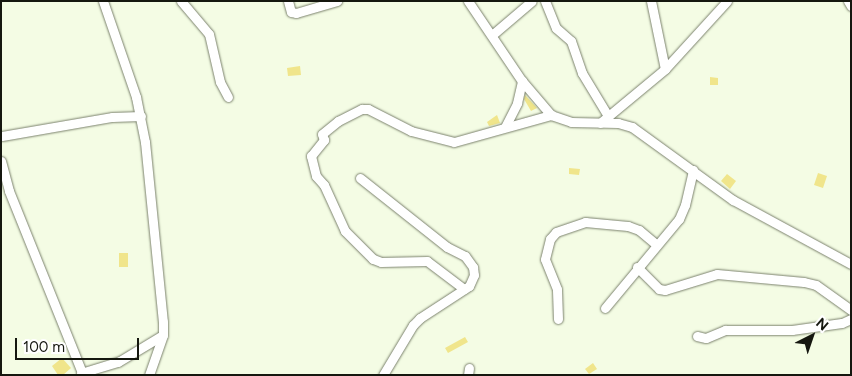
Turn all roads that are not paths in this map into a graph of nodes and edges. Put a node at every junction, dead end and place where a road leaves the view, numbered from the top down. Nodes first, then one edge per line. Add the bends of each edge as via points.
1 (103, 1) edge
2 (181, 1) edge
3 (288, 1) edge
4 (338, 1) edge
5 (468, 1) edge
6 (532, 1) edge
7 (545, 1) edge
8 (651, 1) edge
9 (727, 1) edge
10 (848, 1) edge
11 (851, 6) edge
12 (492, 34) junction
13 (666, 69) junction
14 (522, 81) junction
15 (228, 97) dead end
16 (550, 115) junction
17 (141, 116) junction
18 (608, 116) junction
19 (600, 123) junction
20 (1, 125) edge
21 (505, 127) junction
22 (2, 136) edge
23 (1, 141) edge
24 (1, 161) edge
25 (692, 170) junction
26 (360, 178) dead end
27 (657, 245) junction
28 (851, 264) edge
29 (638, 267) junction
30 (464, 289) junction
31 (605, 308) dead end
32 (851, 310) edge
33 (851, 319) edge
34 (558, 320) dead end
35 (163, 335) junction
36 (697, 336) dead end
37 (82, 374) edge
38 (149, 375) edge
39 (383, 375) edge

1 - 17 street
2 - 15 street via 209,34 220,82
3 - 4 street via 291,12 296,14
5 - 12 street
6 - 12 street
7 - 18 street via 556,28 570,40 582,73
8 - 13 street
9 - 13 street
10 - 11 street
12 - 14 street
13 - 18 street
14 - 16 street
14 - 21 street via 517,103
16 - 19 street via 570,122
16 - 21 street
17 - 22 street via 112,117
17 - 35 street
18 - 19 street
19 - 25 street via 632,127
20 - 22 street
21 - 30 street via 451,142 411,131 362,109 338,121 322,134 324,140 311,156 316,176 324,185 345,231 373,259 381,262 426,260
22 - 23 street
24 - 37 street via 9,191
25 - 27 street via 682,212
25 - 28 street via 733,200
26 - 30 street via 469,261 474,275
27 - 29 street
27 - 34 street via 639,230 628,226 585,222 556,232 550,239 544,259 558,289
29 - 31 street
29 - 32 street via 659,289 665,290 718,274 804,282 816,285
30 - 39 street via 413,325
33 - 36 street via 792,330 725,330 706,338
35 - 37 street via 114,363
35 - 38 street

